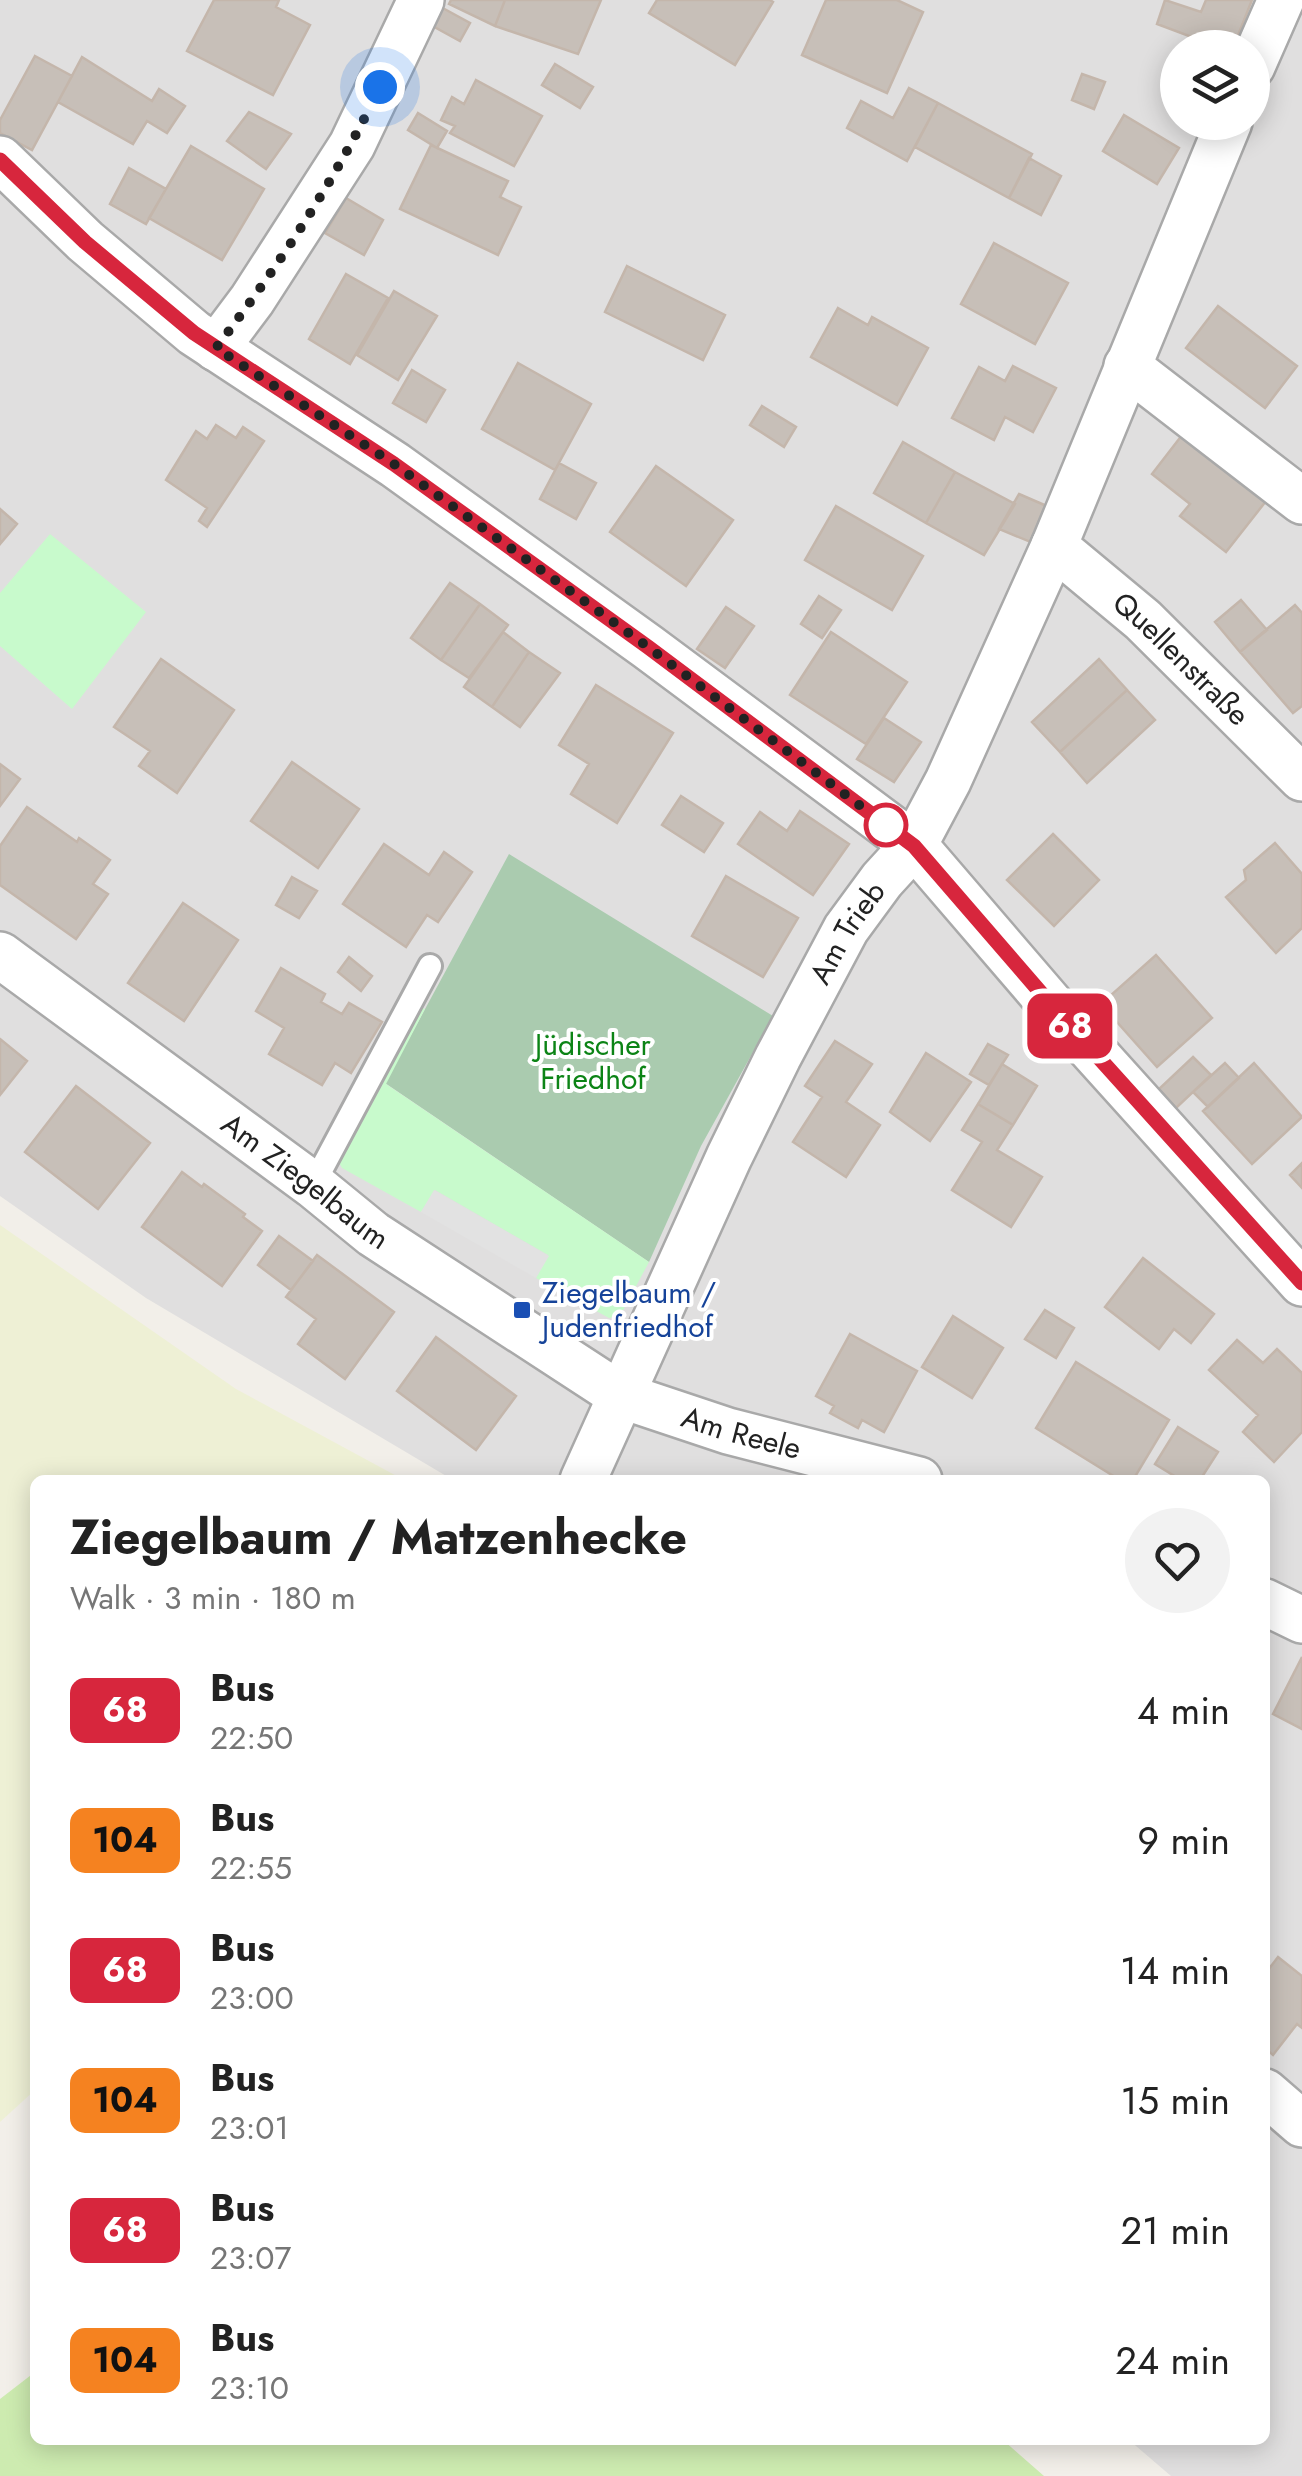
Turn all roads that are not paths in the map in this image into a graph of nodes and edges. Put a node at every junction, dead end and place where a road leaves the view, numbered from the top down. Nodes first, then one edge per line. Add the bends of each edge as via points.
1 (422, 0) edge
2 (1281, 0) edge
3 (1268, 30) edge
4 (1221, 140) edge
5 (0, 160) edge
6 (216, 348) junction
7 (1126, 366) junction
8 (1302, 501) edge
9 (1054, 546) junction
10 (1302, 778) edge
11 (914, 846) junction
12 (0, 955) edge
13 (430, 966) dead end
14 (312, 1185) junction
15 (1302, 1283) edge
16 (620, 1395) junction
17 (585, 1475) edge
18 (899, 1475) edge
19 (1270, 1604) edge
20 (1302, 1620) edge
21 (1270, 2096) edge
22 (1302, 2124) edge

1 - 6 street via 352,145
2 - 3 street
4 - 7 street, Am Trieb
5 - 6 street via 85,242
6 - 11 street via 394,464
7 - 8 street
7 - 9 street, Am Trieb
9 - 10 street, Quellenstraße via 1143,620
9 - 11 street, Am Trieb
11 - 15 street
11 - 16 street, Am Trieb via 846,929 729,1157
12 - 14 street, Am Ziegelbaum
13 - 14 lane
14 - 16 street, Am Ziegelbaum via 373,1234
16 - 17 street, Am Trieb
16 - 18 street, Am Reele via 728,1432
19 - 20 street
21 - 22 street

